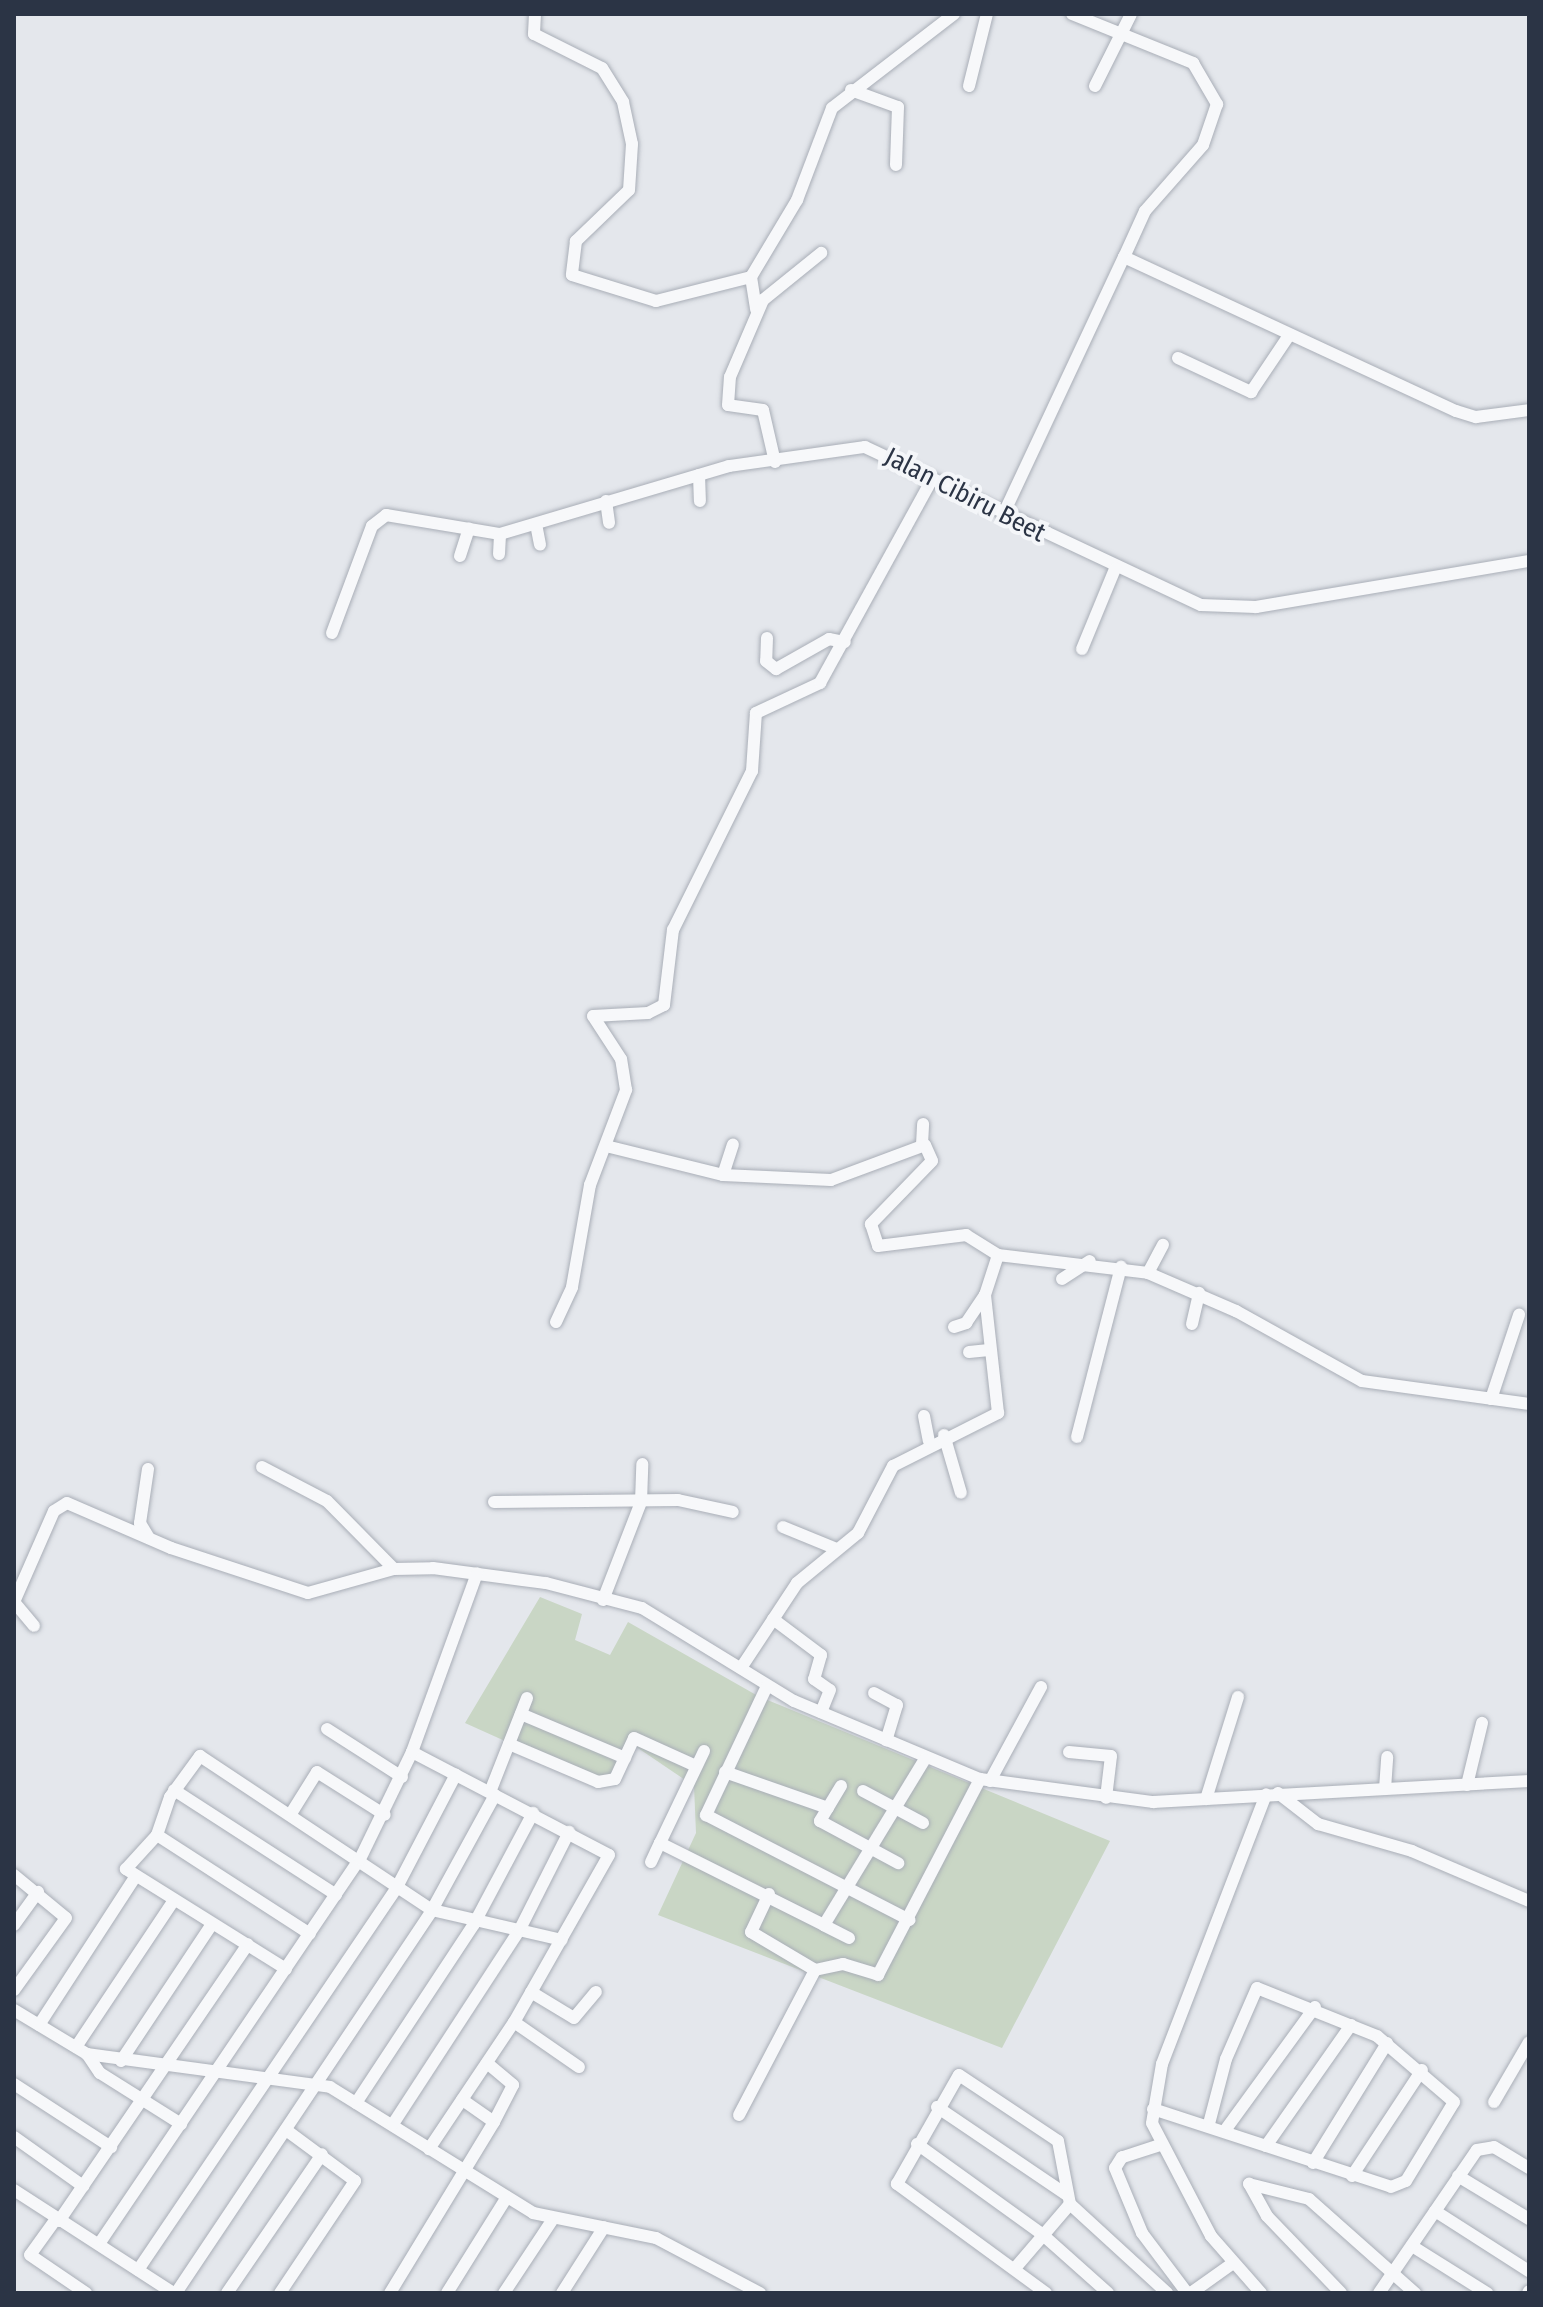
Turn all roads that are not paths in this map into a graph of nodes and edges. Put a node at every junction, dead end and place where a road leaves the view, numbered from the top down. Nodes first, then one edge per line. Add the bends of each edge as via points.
1 (535, 14) edge
2 (954, 14) edge
3 (987, 14) edge
4 (1072, 14) edge
5 (1131, 14) edge
6 (1120, 34) junction
7 (969, 86) dead end
8 (1095, 86) dead end
9 (851, 90) junction
10 (896, 165) dead end
11 (821, 253) dead end
12 (1124, 257) junction
13 (751, 277) junction
14 (756, 310) junction
15 (1288, 337) junction
16 (1178, 358) dead end
17 (1529, 410) edge
18 (775, 462) junction
19 (699, 475) junction
20 (932, 479) junction
21 (606, 501) junction
22 (700, 501) dead end
23 (1003, 515) junction
24 (609, 523) dead end
25 (536, 524) junction
26 (469, 528) junction
27 (500, 534) junction
28 (540, 545) dead end
29 (499, 554) dead end
30 (460, 556) dead end
31 (1529, 561) edge
32 (1115, 569) junction
33 (332, 633) dead end
34 (767, 638) dead end
35 (845, 642) junction
36 (1082, 649) dead end
37 (923, 1124) dead end
38 (733, 1145) dead end
39 (922, 1145) junction
40 (610, 1147) junction
41 (723, 1175) junction
42 (1163, 1245) dead end
43 (998, 1255) junction
44 (1090, 1261) junction
45 (1121, 1267) junction
46 (1148, 1273) junction
47 (1062, 1279) dead end
48 (1199, 1293) junction
49 (985, 1295) junction
50 (1519, 1315) dead end
51 (556, 1322) dead end
52 (1192, 1324) dead end
53 (954, 1327) dead end
54 (989, 1350) junction
55 (969, 1352) dead end
56 (1491, 1399) junction
57 (1529, 1404) edge
58 (924, 1416) dead end
59 (944, 1435) junction
60 (1077, 1437) dead end
61 (929, 1441) junction
62 (642, 1464) dead end
63 (262, 1467) dead end
64 (148, 1469) dead end
65 (961, 1493) dead end
66 (494, 1502) dead end
67 (641, 1502) junction
68 (733, 1512) dead end
69 (783, 1527) dead end
70 (149, 1538) junction
71 (837, 1549) junction
72 (394, 1569) junction
73 (477, 1573) junction
74 (603, 1600) junction
75 (14, 1602) edge
76 (773, 1619) junction
77 (34, 1626) dead end
78 (741, 1668) junction
79 (767, 1686) junction
80 (1041, 1687) dead end
81 (874, 1693) dead end
82 (1238, 1697) dead end
83 (527, 1698) dead end
84 (821, 1712) junction
85 (521, 1714) junction
86 (1482, 1723) dead end
87 (327, 1729) dead end
88 (886, 1740) junction
89 (509, 1744) junction
90 (704, 1751) dead end
91 (412, 1752) junction
92 (1069, 1752) dead end
93 (1387, 1757) dead end
94 (625, 1758) junction
95 (925, 1759) junction
96 (696, 1767) junction
97 (456, 1774) junction
98 (723, 1776) junction
99 (402, 1777) junction
100 (985, 1780) junction
101 (1529, 1781) edge
102 (1467, 1785) junction
103 (841, 1786) dead end
104 (1385, 1789) junction
105 (174, 1790) junction
106 (863, 1791) dead end
107 (492, 1794) junction
108 (1272, 1794) junction
109 (1106, 1798) junction
110 (1206, 1799) junction
111 (895, 1807) junction
112 (828, 1808) junction
113 (292, 1812) junction
114 (533, 1813) junction
115 (385, 1815) junction
116 (923, 1823) dead end
117 (569, 1832) junction
118 (157, 1835) junction
119 (660, 1843) junction
120 (870, 1847) junction
121 (360, 1859) junction
122 (651, 1862) dead end
123 (898, 1863) dead end
124 (14, 1875) edge
125 (135, 1877) junction
126 (845, 1886) junction
127 (397, 1887) junction
128 (38, 1892) junction
129 (769, 1894) junction
130 (336, 1895) junction
131 (174, 1900) junction
132 (1529, 1901) edge
133 (432, 1910) junction
134 (909, 1920) junction
135 (212, 1924) junction
136 (474, 1924) junction
137 (14, 1925) edge
138 (824, 1925) junction
139 (520, 1929) junction
140 (310, 1934) junction
141 (849, 1938) dead end
142 (562, 1940) junction
143 (248, 1944) junction
144 (286, 1969) junction
145 (815, 1970) junction
146 (14, 1990) edge
147 (531, 1992) junction
148 (596, 1992) dead end
149 (1315, 2007) junction
150 (14, 2010) edge
151 (25, 2019) junction
152 (514, 2022) junction
153 (39, 2025) junction
154 (1351, 2025) junction
155 (14, 2029) edge
156 (1529, 2042) edge
157 (1387, 2043) junction
158 (82, 2051) junction
159 (121, 2061) junction
160 (170, 2062) junction
161 (487, 2063) junction
162 (579, 2067) dead end
163 (216, 2069) junction
164 (1422, 2070) junction
165 (270, 2077) junction
166 (14, 2084) edge
167 (317, 2084) junction
168 (143, 2100) junction
169 (462, 2100) junction
170 (1494, 2102) dead end
171 (356, 2103) junction
172 (937, 2107) junction
173 (1153, 2109) junction
174 (739, 2115) dead end
175 (494, 2122) junction
176 (181, 2124) junction
177 (393, 2124) junction
178 (1209, 2124) junction
179 (1226, 2129) junction
180 (286, 2130) junction
181 (14, 2137) edge
182 (917, 2144) junction
183 (1160, 2145) junction
184 (1266, 2146) junction
185 (111, 2147) junction
186 (429, 2149) junction
187 (322, 2154) junction
188 (1313, 2163) junction
189 (1529, 2168) edge
190 (465, 2172) junction
191 (1352, 2176) junction
192 (1458, 2176) junction
193 (83, 2186) junction
194 (14, 2190) edge
195 (507, 2197) junction
196 (1068, 2199) junction
197 (1435, 2211) junction
198 (553, 2219) junction
199 (1529, 2219) edge
200 (58, 2220) junction
201 (604, 2227) junction
202 (1043, 2235) junction
203 (99, 2244) junction
204 (1412, 2246) junction
205 (1233, 2263) junction
206 (1016, 2267) junction
207 (138, 2270) junction
208 (1529, 2271) edge
209 (1389, 2277) junction
210 (734, 2288) edge
211 (86, 2293) edge
212 (174, 2293) edge
213 (227, 2293) edge
214 (280, 2293) edge
215 (390, 2293) edge
216 (447, 2293) edge
217 (504, 2293) edge
218 (562, 2293) edge
219 (760, 2293) edge
220 (1046, 2293) edge
221 (1108, 2293) edge
222 (1167, 2293) edge
223 (1189, 2293) edge
224 (1261, 2293) edge
225 (1341, 2293) edge
226 (1379, 2293) edge
227 (1415, 2293) edge
228 (1487, 2293) edge

1 - 13 street via 534,34 602,68 623,102 632,144 629,190 576,241 572,275 656,301
2 - 9 street
3 - 7 street
4 - 6 street
5 - 6 street
6 - 8 street
6 - 12 street via 1193,63 1217,104 1203,145 1145,211
9 - 10 street via 898,107
9 - 13 street via 826,115 797,200
11 - 14 street
12 - 15 street
12 - 23 street
13 - 14 street
14 - 18 street via 727,401 765,412
15 - 16 street via 1251,392
15 - 17 street via 1456,411 1476,417
18 - 19 street, Jalan Cibiru Beet
18 - 20 street, Jalan Cibiru Beet via 869,447
19 - 21 street, Jalan Cibiru Beet
19 - 22 street
20 - 23 street, Jalan Cibiru Beet
20 - 35 street
21 - 24 street
21 - 25 street, Jalan Cibiru Beet
23 - 32 street, Jalan Cibiru Beet
25 - 27 street, Jalan Cibiru Beet
25 - 28 street
26 - 27 street, Jalan Cibiru Beet
26 - 30 street
26 - 33 street, Jalan Cibiru Beet via 397,513 372,526
27 - 29 street
31 - 32 street, Jalan Cibiru Beet via 1435,583 1229,608 1176,597
32 - 36 street
34 - 35 street via 766,661 776,669 829,639
35 - 40 street via 820,683 756,713 752,771 673,930 664,1005 648,1013 593,1016 627,1075
37 - 39 street
38 - 41 street
39 - 41 street via 831,1180
39 - 43 street via 933,1151 932,1161 876,1214 873,1240 884,1248 966,1235
40 - 41 street
40 - 51 street via 590,1185 572,1287
42 - 46 street
43 - 44 street
43 - 49 street
44 - 45 street
44 - 47 street
45 - 46 street
45 - 60 street
46 - 48 street
48 - 52 street
48 - 56 street via 1362,1381
49 - 53 street via 966,1323
49 - 54 street
50 - 56 street
54 - 55 street
54 - 59 street via 998,1413
56 - 57 street
58 - 61 street
59 - 61 street
59 - 65 street
61 - 71 street via 893,1466 858,1533
62 - 67 street
63 - 72 street via 327,1501
64 - 70 street via 140,1523
66 - 67 street
67 - 68 street via 678,1500
67 - 74 street
69 - 71 street
70 - 72 street via 308,1593
70 - 75 street via 61,1504
71 - 76 street via 797,1583
72 - 73 street
73 - 74 street
73 - 91 street
74 - 78 street via 642,1608
75 - 77 street
76 - 78 street
76 - 84 street via 821,1655 814,1679 830,1690
78 - 79 street
79 - 84 street
79 - 98 street
80 - 100 street
81 - 88 street via 897,1705
82 - 110 street
83 - 85 street
84 - 88 street
85 - 89 street
85 - 94 street
86 - 102 street
87 - 99 street
88 - 95 street
89 - 94 street via 598,1782 615,1779
89 - 107 street
90 - 96 street
91 - 97 street
91 - 99 street
92 - 109 street via 1111,1756
93 - 104 street
94 - 96 street via 634,1738
95 - 100 street
95 - 111 street
96 - 98 street
96 - 119 street
97 - 107 street
97 - 127 street
98 - 112 street
98 - 126 street via 706,1815
99 - 115 street
100 - 109 street
100 - 134 street
101 - 102 street
102 - 104 street
103 - 112 street
104 - 108 street
105 - 113 street via 204,1756
105 - 118 street
105 - 130 street
106 - 111 street
107 - 114 street
107 - 133 street
108 - 110 street
108 - 132 street via 1318,1824 1412,1851
108 - 173 street via 1171,2041
109 - 110 street
111 - 116 street
111 - 120 street
112 - 120 street via 820,1821
113 - 115 street via 317,1772
113 - 121 street
114 - 117 street
114 - 136 street
115 - 121 street
117 - 139 street
117 - 142 street via 609,1855
118 - 125 street via 126,1866
118 - 140 street
119 - 122 street
119 - 129 street
120 - 123 street
120 - 126 street
121 - 127 street
121 - 130 street
124 - 128 street
125 - 131 street
125 - 153 street
126 - 134 street
126 - 138 street
127 - 133 street
127 - 165 street
128 - 137 street
128 - 146 street via 66,1919
129 - 138 street
129 - 145 street via 751,1932
130 - 140 street
131 - 135 street
131 - 158 street
133 - 136 street
133 - 167 street
134 - 145 street via 878,1975 843,1964
135 - 143 street
135 - 159 street
136 - 139 street
136 - 171 street
138 - 141 street
139 - 142 street
139 - 177 street
140 - 144 street
142 - 147 street
143 - 144 street
143 - 160 street
144 - 163 street
145 - 174 street
147 - 148 street via 574,2018
147 - 152 street
149 - 154 street
149 - 178 street via 1262,1988 1253,1991
149 - 179 street
150 - 151 street
151 - 153 street
151 - 155 street
152 - 161 street
152 - 162 street
153 - 158 street
154 - 157 street
154 - 184 street
156 - 170 street
157 - 164 street
157 - 188 street
158 - 159 street
158 - 168 street via 100,2073
159 - 160 street
160 - 163 street
160 - 168 street
161 - 169 street
161 - 175 street via 513,2085
163 - 165 street
163 - 176 street
164 - 191 street
164 - 191 street via 1454,2102 1406,2181 1391,2187
165 - 167 street
165 - 207 street
166 - 185 street
167 - 171 street
167 - 180 street
168 - 176 street
168 - 185 street
169 - 175 street
169 - 186 street
171 - 177 street
172 - 182 street
172 - 196 street
172 - 196 street via 963,2076 1058,2141
173 - 178 street
173 - 183 street
175 - 190 street
176 - 203 street
177 - 186 street
178 - 179 street
179 - 184 street
180 - 187 street
180 - 212 street
181 - 193 street
182 - 202 street
182 - 206 street via 897,2184
183 - 205 street
183 - 223 street via 1122,2157 1115,2168 1142,2233
184 - 188 street
185 - 193 street
186 - 190 street
187 - 213 street
187 - 214 street via 355,2181
188 - 191 street
189 - 192 street via 1487,2147
190 - 195 street
190 - 215 street
192 - 197 street
192 - 199 street
193 - 200 street
194 - 200 street
195 - 198 street
195 - 216 street
196 - 202 street
196 - 222 street
197 - 204 street
197 - 208 street
198 - 201 street
198 - 217 street
200 - 203 street
200 - 211 street via 30,2255
201 - 210 street via 656,2238
201 - 218 street
202 - 206 street
202 - 221 street
203 - 207 street
204 - 209 street
204 - 228 street
205 - 223 street
205 - 224 street
206 - 220 street
207 - 212 street
209 - 225 street via 1309,2199 1249,2184 1267,2216
209 - 226 street
209 - 227 street
210 - 219 street

